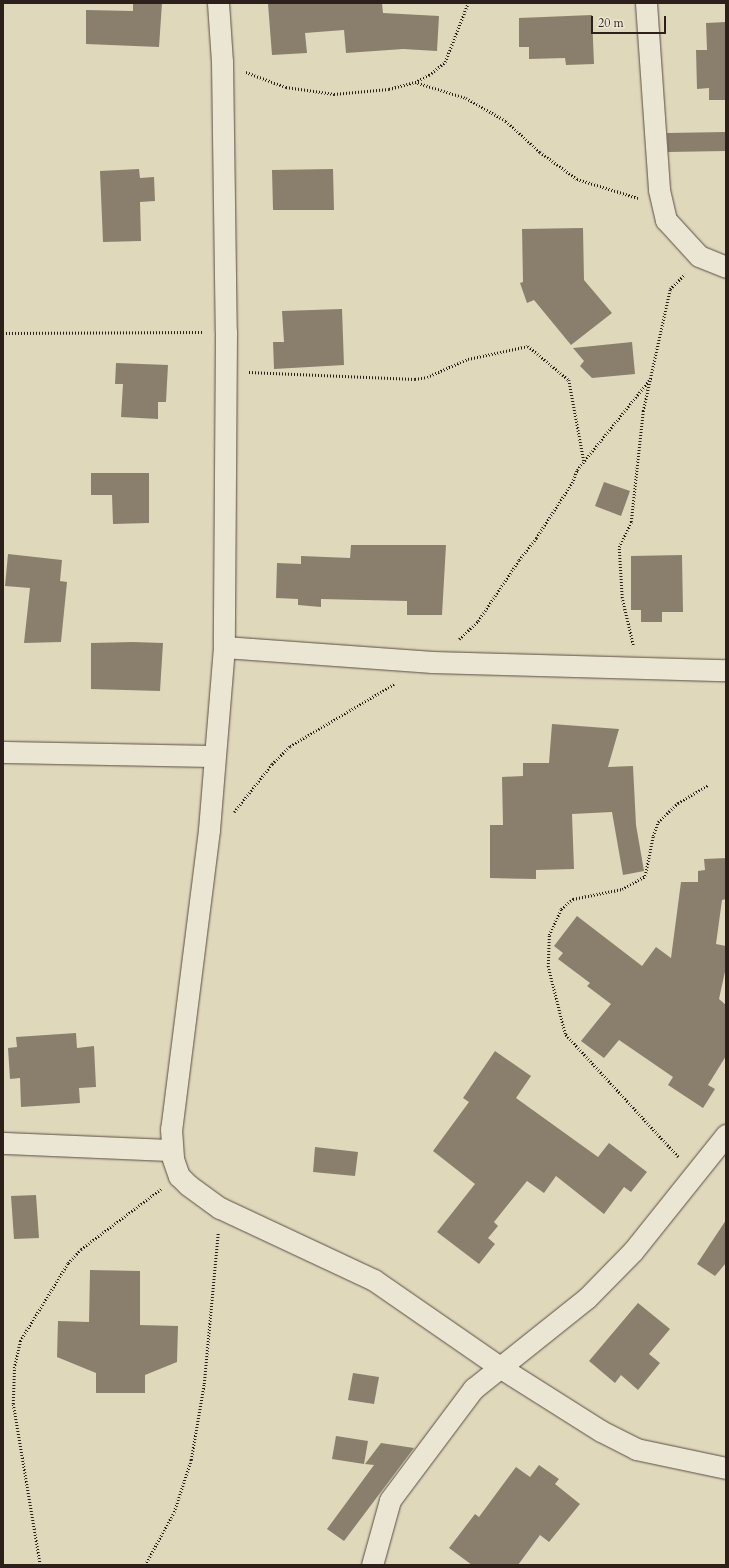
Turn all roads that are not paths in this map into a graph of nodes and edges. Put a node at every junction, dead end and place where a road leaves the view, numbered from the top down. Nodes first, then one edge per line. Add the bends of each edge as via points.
1 (218, 3) edge
2 (646, 3) edge
3 (726, 267) edge
4 (224, 647) junction
5 (726, 670) edge
6 (3, 752) edge
7 (214, 756) junction
8 (726, 1135) edge
9 (3, 1144) edge
10 (170, 1150) junction
11 (498, 1366) junction
12 (726, 1468) edge
13 (372, 1565) edge

1 - 4 street via 222,61 226,332
2 - 3 street via 662,206 666,220 699,256
4 - 5 street via 432,662
4 - 7 street
6 - 7 street
7 - 10 street via 209,830 173,1106
8 - 11 street via 633,1251 587,1298
9 - 10 street
10 - 11 street via 179,1176 220,1208 374,1280
11 - 12 street via 601,1431 636,1449
11 - 13 street via 468,1395 390,1500

